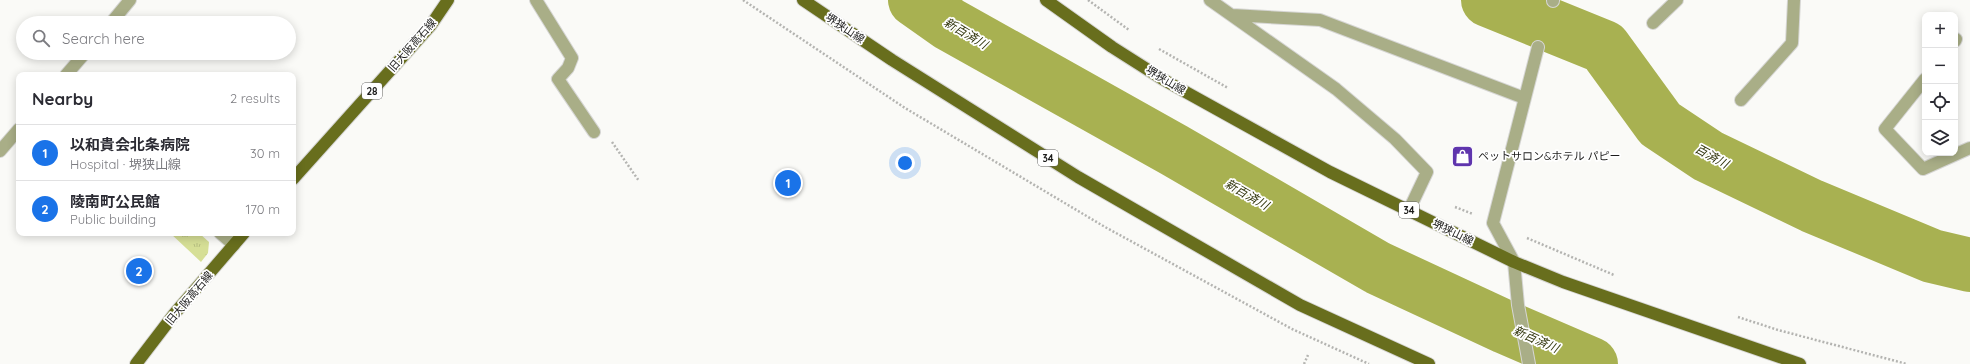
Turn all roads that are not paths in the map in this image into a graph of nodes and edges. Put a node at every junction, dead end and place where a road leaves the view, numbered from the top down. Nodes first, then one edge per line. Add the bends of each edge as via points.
1 (130, 0) edge
2 (448, 0) edge
3 (536, 0) edge
4 (803, 0) edge
5 (1046, 0) edge
6 (1210, 0) edge
7 (1676, 0) edge
8 (1794, 0) edge
9 (1232, 15) junction
10 (116, 16) edge
11 (1653, 23) dead end
12 (1538, 47) dead end
13 (79, 60) edge
14 (69, 72) edge
15 (1922, 83) edge
16 (1524, 98) junction
17 (1741, 100) dead end
18 (16, 132) edge
19 (594, 132) road end
20 (1970, 148) edge
21 (0, 151) edge
22 (296, 176) edge
23 (1409, 210) junction
24 (224, 236) edge
25 (242, 236) edge
26 (234, 245) junction
27 (1514, 262) junction
28 (136, 364) edge
29 (1428, 364) edge
30 (1529, 364) edge
31 (1800, 364) edge

1 - 10 street
2 - 22 main road, 旧大阪高石線 / 28 via 431,25
3 - 19 street via 572,58 568,68 558,79
4 - 29 main road, 堺狭山線 / 34 via 892,60 1078,177 1300,304
5 - 23 main road, 堺狭山線 / 34 via 1164,80 1330,172
6 - 9 street
7 - 11 street
8 - 17 street via 1792,43
9 - 16 street via 1320,20
9 - 23 street via 1336,89 1395,138 1427,172
12 - 16 street
13 - 14 street
15 - 20 street via 1885,129 1923,169
16 - 27 street via 1493,223
18 - 21 street
23 - 27 main road, 堺狭山線 / 34
24 - 26 street
25 - 26 main road, 旧大阪高石線
26 - 28 main road, 旧大阪高石線 via 175,313
27 - 30 street via 1518,305
27 - 31 main road, 堺狭山線 / 34 via 1563,282

